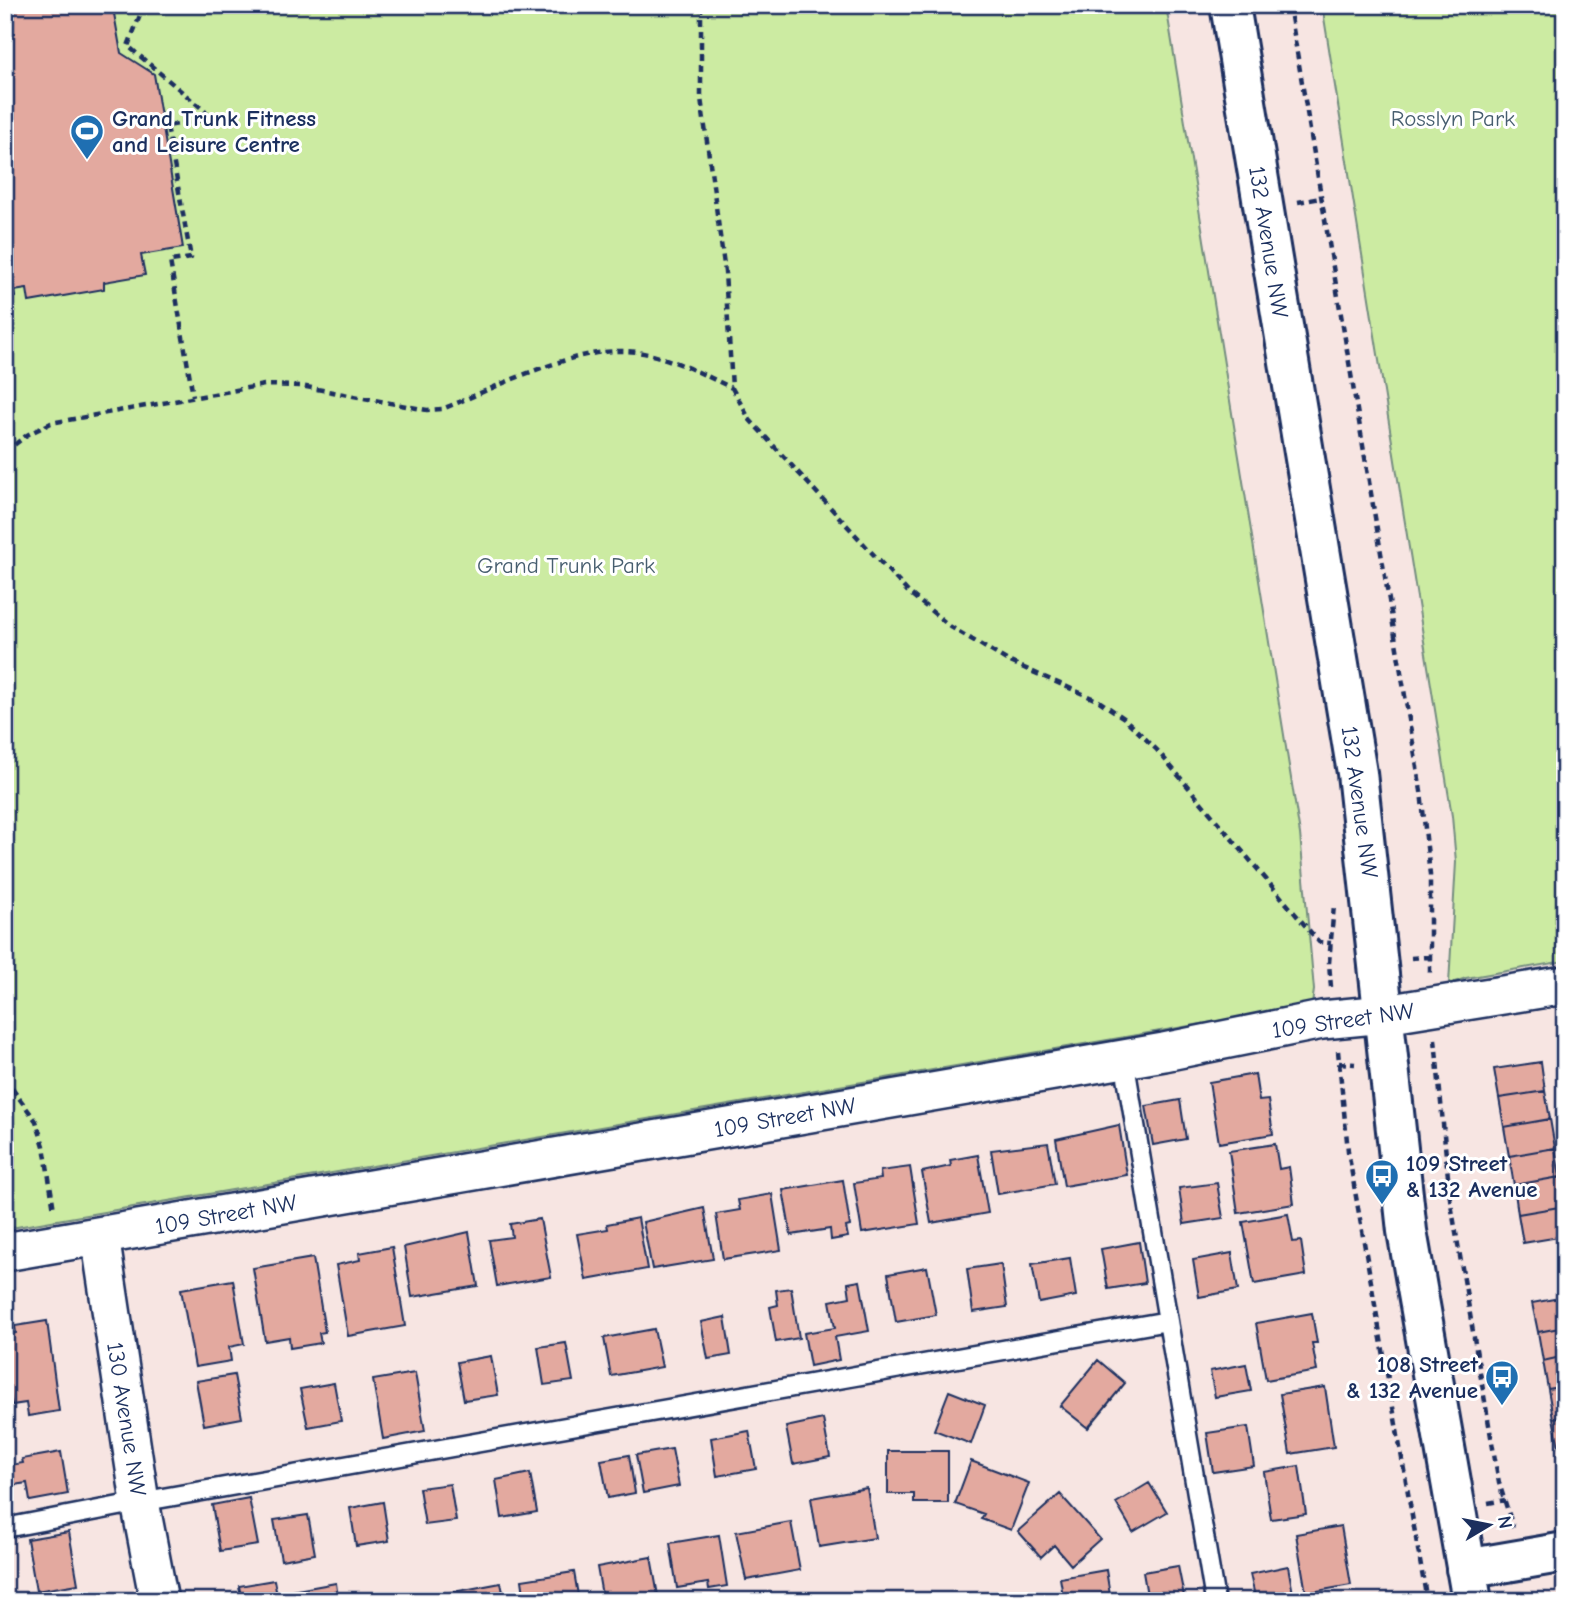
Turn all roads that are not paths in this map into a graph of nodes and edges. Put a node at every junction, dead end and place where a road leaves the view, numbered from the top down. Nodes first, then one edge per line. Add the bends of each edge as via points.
1 (1230, 5) edge
2 (1565, 985) edge
3 (1385, 1014) junction
4 (1124, 1059) junction
5 (100, 1236) junction
6 (5, 1252) edge
7 (1168, 1321) junction
8 (140, 1502) junction
9 (5, 1528) edge
10 (1565, 1552) edge
11 (1469, 1585) edge
12 (159, 1601) edge
13 (1215, 1601) edge

1 - 3 street, 132 Avenue NW via 1357,773
2 - 3 street, 109 Street NW
3 - 4 street, 109 Street NW via 1334,1019
3 - 11 street, 132 Avenue NW via 1407,1231
4 - 5 street, 109 Street NW
4 - 7 lane
5 - 6 street, 109 Street NW
5 - 8 street, 130 Avenue NW
7 - 8 lane
7 - 13 lane
8 - 9 lane
8 - 12 street, 130 Avenue NW
10 - 11 street via 1519,1559

